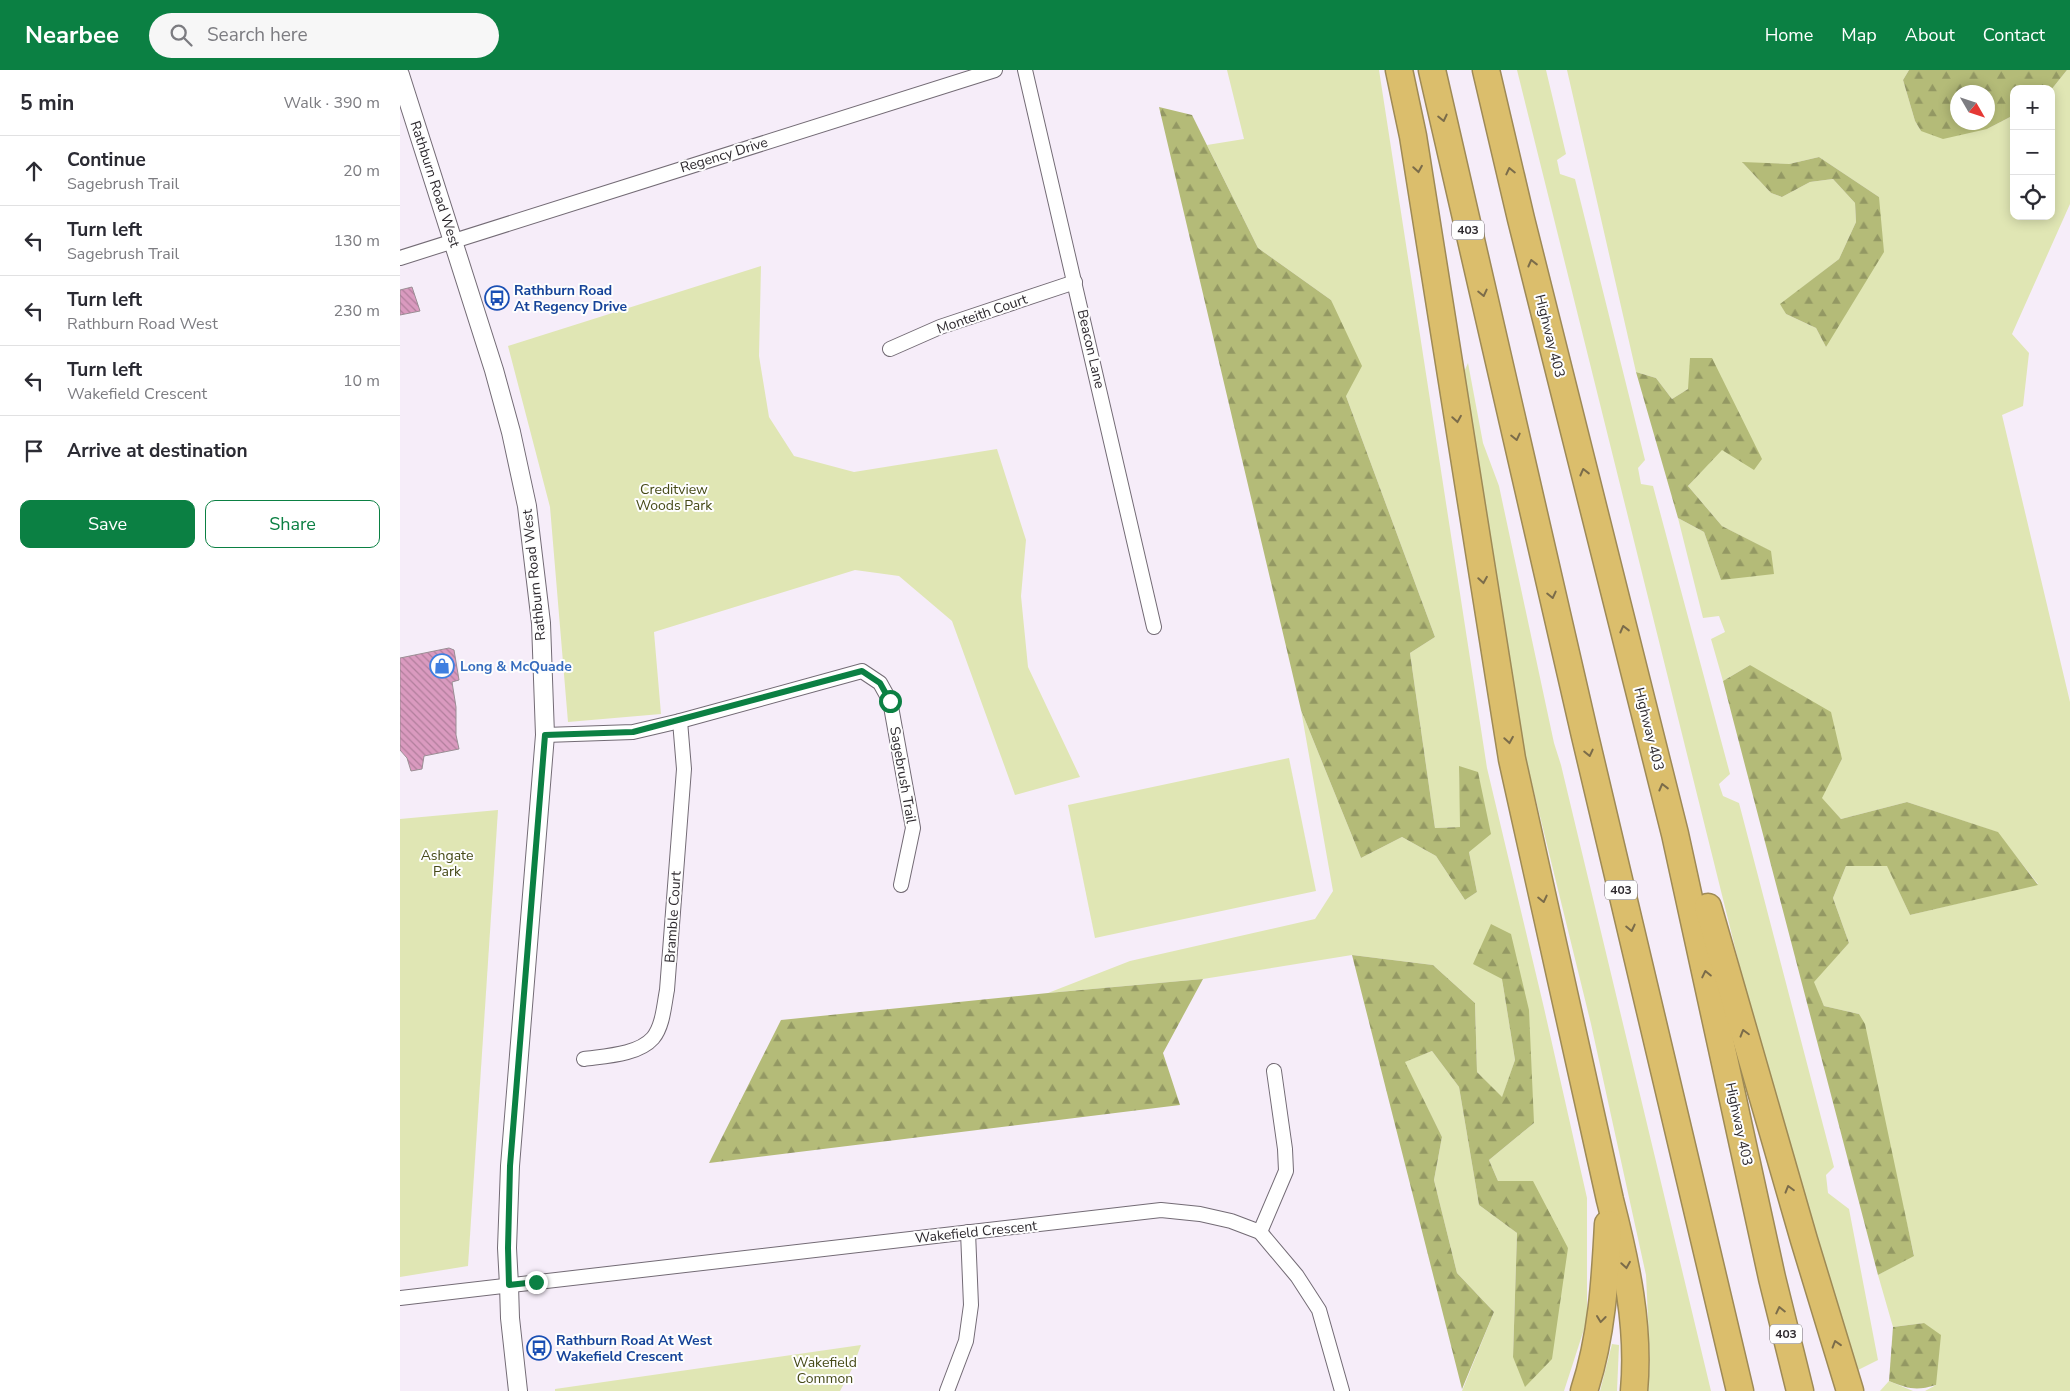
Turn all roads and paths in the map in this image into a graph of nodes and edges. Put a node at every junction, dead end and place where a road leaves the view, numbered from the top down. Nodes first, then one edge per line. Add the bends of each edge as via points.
1 (995, 70) edge
2 (1025, 70) edge
3 (1399, 70) edge
4 (1432, 70) edge
5 (1486, 70) edge
6 (400, 75) edge
7 (453, 241) junction
8 (400, 258) edge
9 (1075, 282) junction
10 (890, 349) dead end
11 (1154, 628) dead end
12 (680, 721) junction
13 (545, 735) junction
14 (1675, 834) junction
15 (901, 884) dead end
16 (584, 1059) dead end
17 (1274, 1071) dead end
18 (1610, 1200) junction
19 (968, 1232) junction
20 (1260, 1232) junction
21 (509, 1285) junction
22 (400, 1298) edge
23 (518, 1391) edge
24 (947, 1391) edge
25 (1342, 1391) edge
26 (1584, 1391) edge
27 (1634, 1391) edge
28 (1740, 1391) edge
29 (1800, 1391) edge
30 (1850, 1391) edge

1 - 7 street, Regency Drive
2 - 9 street, Beacon Lane
3 -> 18 highway via 1413,136 1512,759
4 -> 28 highway, 403 via 1578,708
14 -> 5 highway, Highway 403 / 403
6 - 7 street, Rathburn Road West
7 - 8 street, Regency Drive
7 - 13 street, Rathburn Road West via 494,370 527,506 541,623
9 - 10 street, Monteith Court via 940,327
9 - 11 street, Beacon Lane
12 - 13 street, Sagebrush Trail via 633,732
12 - 15 street, Sagebrush Trail via 862,671 880,683 890,701 913,828
12 - 16 street, Bramble Court via 684,769 667,990 661,1020 653,1038 631,1052
13 - 21 street, Rathburn Road West via 510,1166
29 -> 14 highway, Highway 403 / 403 via 1772,1278
30 -> 14 highway via 1704,892
17 - 20 street via 1286,1171
18 -> 26 highway via 1600,1327
18 -> 27 highway via 1625,1258 1632,1305 1636,1356
19 - 20 street, Wakefield Crescent via 1161,1210 1200,1214
19 - 21 street, Wakefield Crescent
19 - 24 street via 971,1304 966,1341
20 - 25 street, Wakefield Crescent via 1297,1276 1319,1310
21 - 22 street, Wakefield Crescent
21 - 23 street, Rathburn Road West

